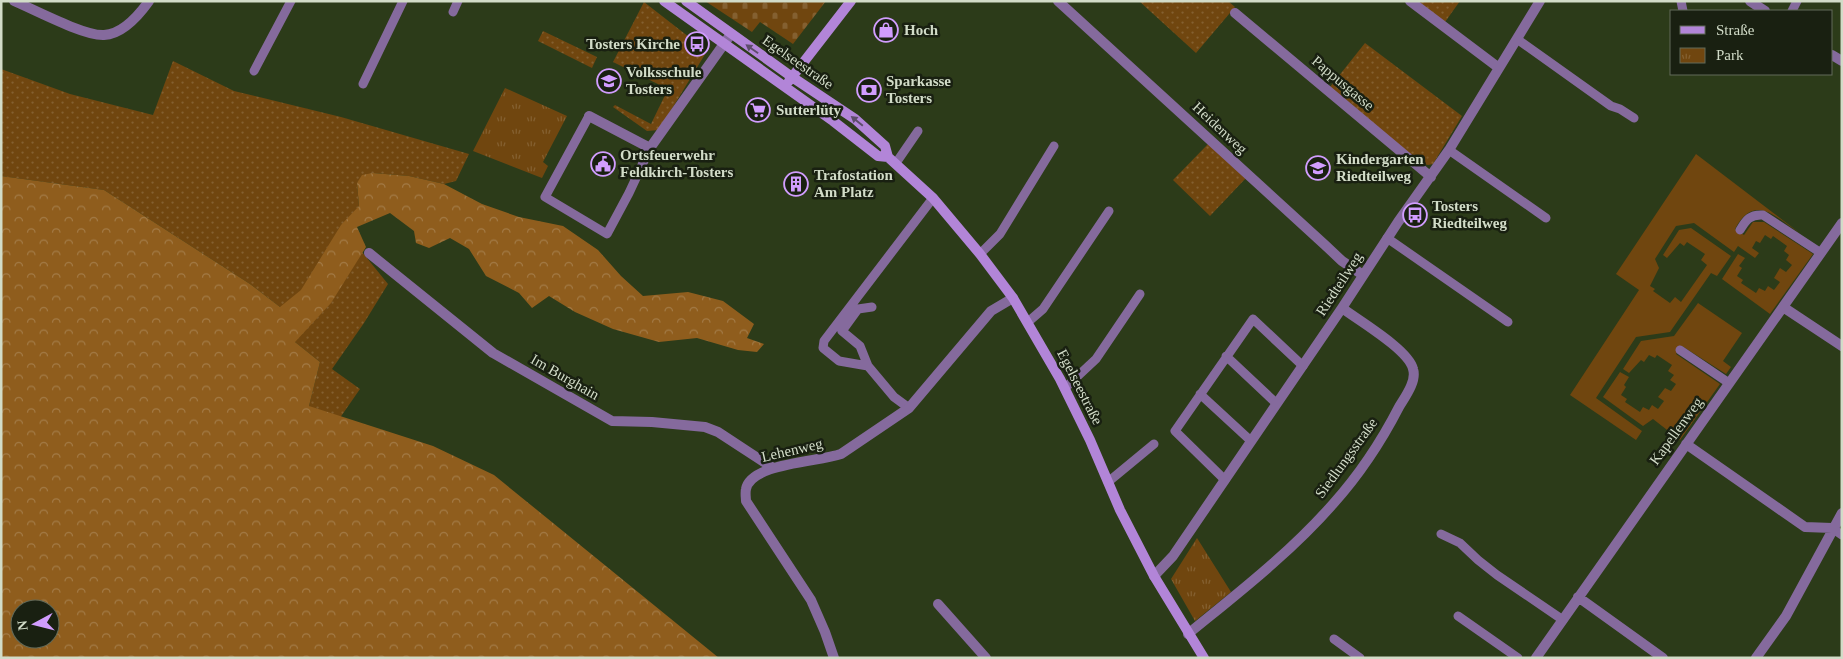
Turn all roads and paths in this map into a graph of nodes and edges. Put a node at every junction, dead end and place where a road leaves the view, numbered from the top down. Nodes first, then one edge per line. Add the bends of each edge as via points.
1 (14, 1) edge
2 (150, 1) edge
3 (291, 1) edge
4 (403, 1) edge
5 (458, 1) edge
6 (664, 1) edge
7 (686, 1) edge
8 (851, 1) edge
9 (1058, 1) edge
10 (1410, 1) edge
11 (1540, 1) edge
12 (1750, 1) edge
13 (1764, 10) edge
14 (453, 12) dead end
15 (1235, 13) dead end
16 (732, 34) junction
17 (1517, 39) junction
18 (724, 45) junction
19 (1499, 68) junction
20 (254, 72) dead end
21 (792, 77) junction
22 (363, 84) dead end
23 (786, 87) junction
24 (589, 116) joint
25 (1634, 118) dead end
26 (918, 131) dead end
27 (1054, 146) dead end
28 (650, 148) junction
29 (1449, 150) junction
30 (892, 160) junction
31 (1431, 177) junction
32 (933, 198) junction
33 (1109, 211) dead end
34 (1546, 218) dead end
35 (1842, 223) edge
36 (1740, 230) dead end
37 (1387, 238) junction
38 (369, 253) dead end
39 (1821, 253) junction
40 (980, 254) junction
41 (1364, 275) junction
42 (1140, 294) dead end
43 (1013, 298) junction
44 (872, 307) dead end
45 (1783, 307) junction
46 (1342, 308) junction
47 (1028, 322) junction
48 (1508, 322) dead end
49 (1842, 346) edge
50 (1680, 350) dead end
51 (1226, 356) junction
52 (868, 366) junction
53 (1303, 366) junction
54 (1729, 383) junction
55 (1065, 388) junction
56 (1200, 394) junction
57 (1276, 403) junction
58 (909, 408) junction
59 (1251, 441) junction
60 (1154, 444) dead end
61 (1686, 444) junction
62 (773, 468) junction
63 (1225, 480) junction
64 (1108, 482) junction
65 (1842, 513) edge
66 (1832, 528) junction
67 (1441, 534) dead end
68 (1842, 535) edge
69 (1154, 576) junction
70 (1578, 597) junction
71 (938, 604) dead end
72 (1458, 616) dead end
73 (1563, 620) junction
74 (1188, 634) junction
75 (1334, 639) dead end
76 (834, 658) edge
77 (986, 658) edge
78 (1204, 658) edge
79 (1360, 658) edge
80 (1518, 658) edge
81 (1536, 658) edge
82 (1663, 658) edge
83 (1756, 658) edge

1 - 2 street via 89,33 106,35 122,28
3 - 20 lane
4 - 22 lane
5 - 14 lane
6 - 18 main road, Egelseestraße
7 - 16 main road, Egelseestraße
8 - 21 main road
9 - 41 street, Heidenweg via 1336,256
10 - 19 street
11 - 17 street, Riedteilweg
12 - 13 street
15 - 31 street, Pappusgasse
16 - 18 street
21 -> 16 main road, Egelseestraße
17 - 19 street, Riedteilweg
17 - 25 lane via 1611,106
18 - 23 main road, Egelseestraße
18 - 28 street
19 - 29 street, Riedteilweg
21 - 23 main road
30 -> 21 main road, Egelseestraße via 885,146 855,119
23 - 30 main road, Egelseestraße via 878,156
24 - 28 street
24 - 28 lane via 545,197 607,234
26 - 30 lane
27 - 40 lane via 1000,234
29 - 31 street, Riedteilweg
29 - 34 lane
30 - 32 main road, Egelseestraße
31 - 37 street, Riedteilweg
32 - 40 main road, Egelseestraße
32 - 52 lane via 824,341 823,348 839,361
33 - 47 lane via 1043,309
35 - 39 street, Kapellenweg
36 - 39 lane via 1749,217 1763,215
37 - 41 street, Riedteilweg
37 - 48 lane
38 - 62 street, Im Burghain via 493,353 612,421 705,427
39 - 45 street, Kapellenweg
40 - 43 main road, Egelseestraße
41 - 46 street, Riedteilweg
42 - 55 lane via 1096,359
43 - 47 main road, Egelseestraße
43 - 58 street, Lehenweg via 991,311
44 - 52 lane via 858,309 842,331 860,346
45 - 49 street
45 - 54 street, Kapellenweg
46 - 53 street, Riedteilweg
46 - 74 street, Siedlungsstraße via 1393,344 1412,366 1412,383 1370,456 1332,505 1271,565
47 - 55 main road, Egelseestraße
50 - 54 lane
51 - 53 lane via 1252,319
51 - 56 lane
51 - 57 lane
52 - 58 lane via 894,397
53 - 57 street, Riedteilweg
54 - 61 street, Kapellenweg
55 - 64 main road, Egelseestraße
56 - 59 lane
56 - 63 lane via 1175,431
57 - 59 street, Riedteilweg
58 - 62 street, Lehenweg via 841,454
59 - 63 street, Riedteilweg
60 - 64 lane
61 - 66 street via 1805,526
61 - 70 street, Kapellenweg
62 - 76 street, Lehenweg via 756,474 746,488 746,501 810,600
63 - 69 street, Riedteilweg via 1173,556
64 - 69 main road, Egelseestraße
65 - 66 street
66 - 68 lane
66 - 83 street via 1786,616
67 - 73 lane via 1460,542 1497,575
69 - 74 main road, Egelseestraße
70 - 73 street, Kapellenweg
70 - 82 street
71 - 77 street
72 - 80 lane
73 - 81 street, Kapellenweg
74 - 78 main road, Egelseestraße
75 - 79 lane

